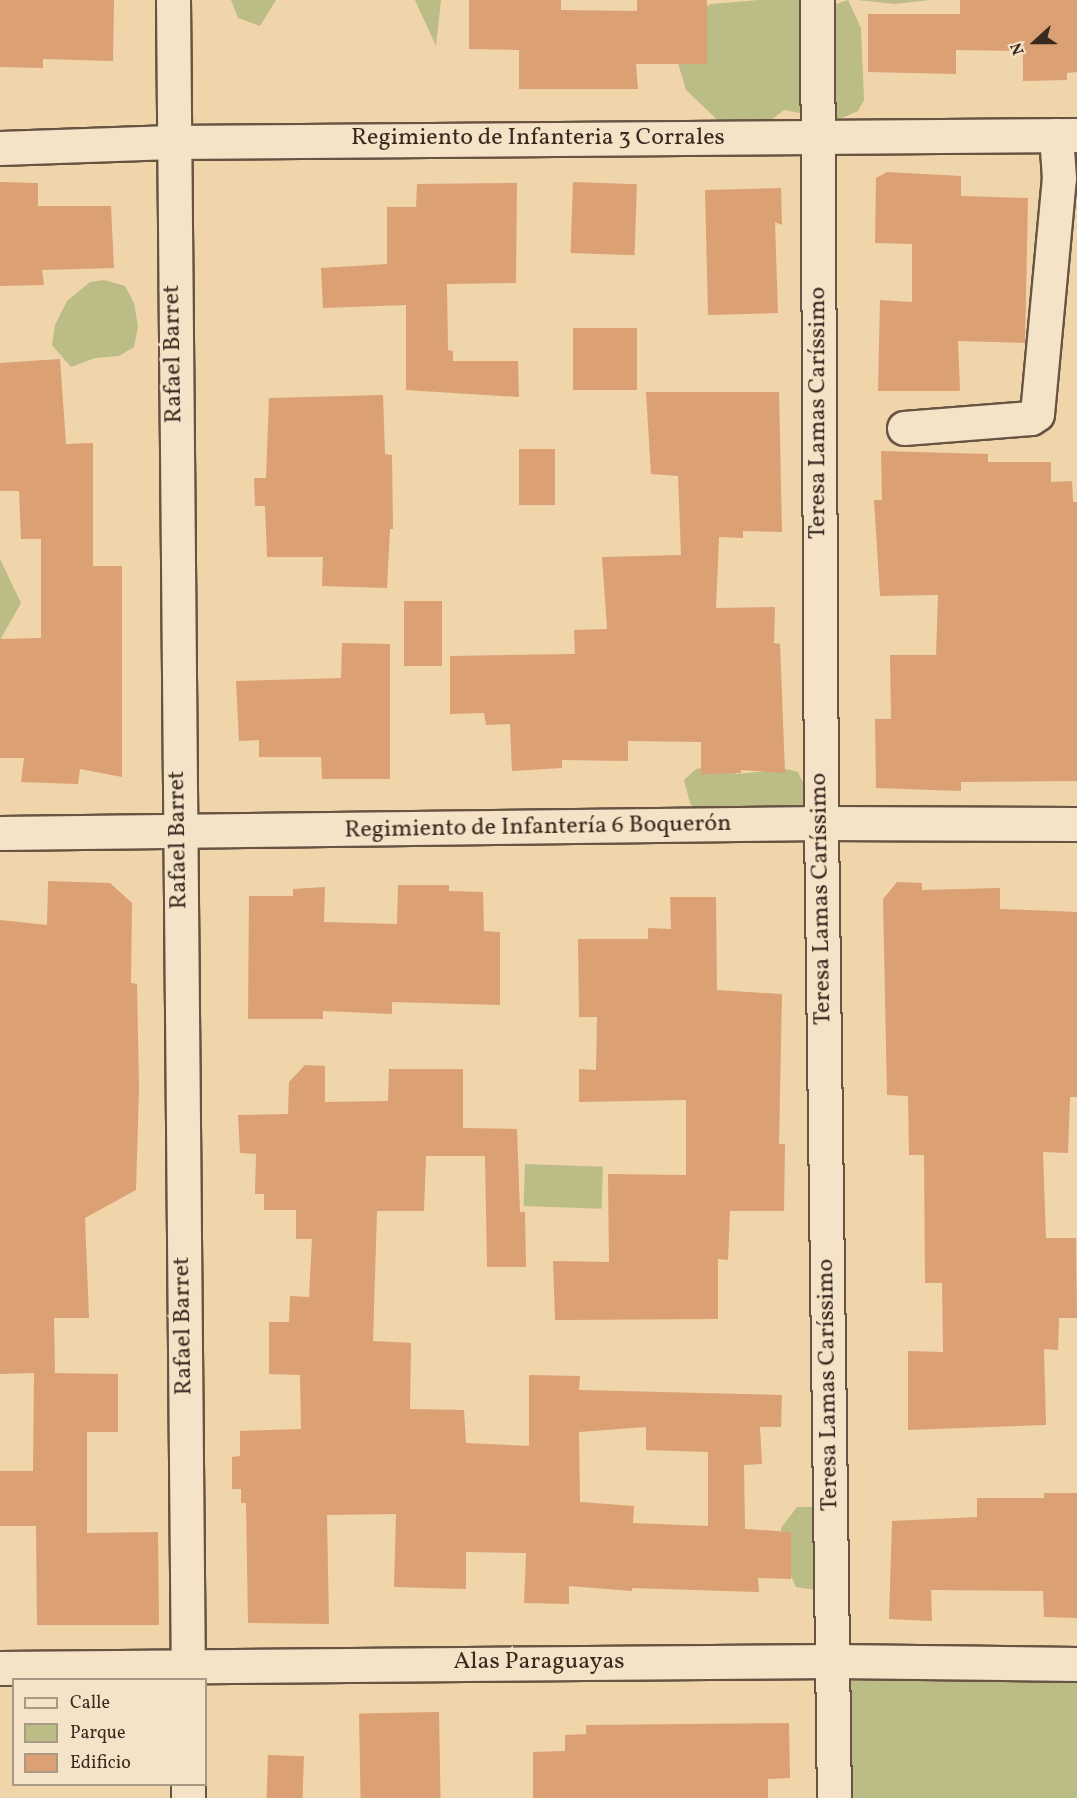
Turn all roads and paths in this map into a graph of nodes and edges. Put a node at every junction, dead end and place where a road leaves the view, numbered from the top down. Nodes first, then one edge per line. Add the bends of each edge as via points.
1 (173, 0) edge
2 (817, 0) edge
3 (1067, 135) edge
4 (818, 137) junction
5 (172, 142) junction
6 (0, 148) edge
7 (904, 428) dead end
8 (821, 823) junction
9 (1077, 824) edge
10 (0, 833) edge
11 (179, 834) junction
12 (833, 1661) junction
13 (1077, 1664) edge
14 (0, 1668) edge
15 (188, 1673) edge
16 (834, 1798) edge

1 - 5 street, Rafael Barret
2 - 4 street, Teresa Lamas Caríssimo
3 - 4 street, Regimiento de Infanteria 3 Corrales
3 - 7 street via 1059,178 1037,414 1031,418
4 - 5 street, Regimiento de Infanteria 3 Corrales
4 - 8 street, Teresa Lamas Caríssimo
5 - 6 street, Regimiento de Infanteria 3 Corrales
5 - 11 street, Rafael Barret
8 - 9 street, Regimiento de Infantería 6 Boquerón
8 - 11 street, Regimiento de Infantería 6 Boquerón
8 - 12 street, Teresa Lamas Caríssimo
10 - 11 street, Regimiento de Infantería 6 Boquerón
11 - 15 street, Rafael Barret
12 - 13 street, Alas Paraguayas
12 - 15 street, Alas Paraguayas
12 - 16 street, Teresa Lamas Caríssimo
14 - 15 street, Alas Paraguayas

